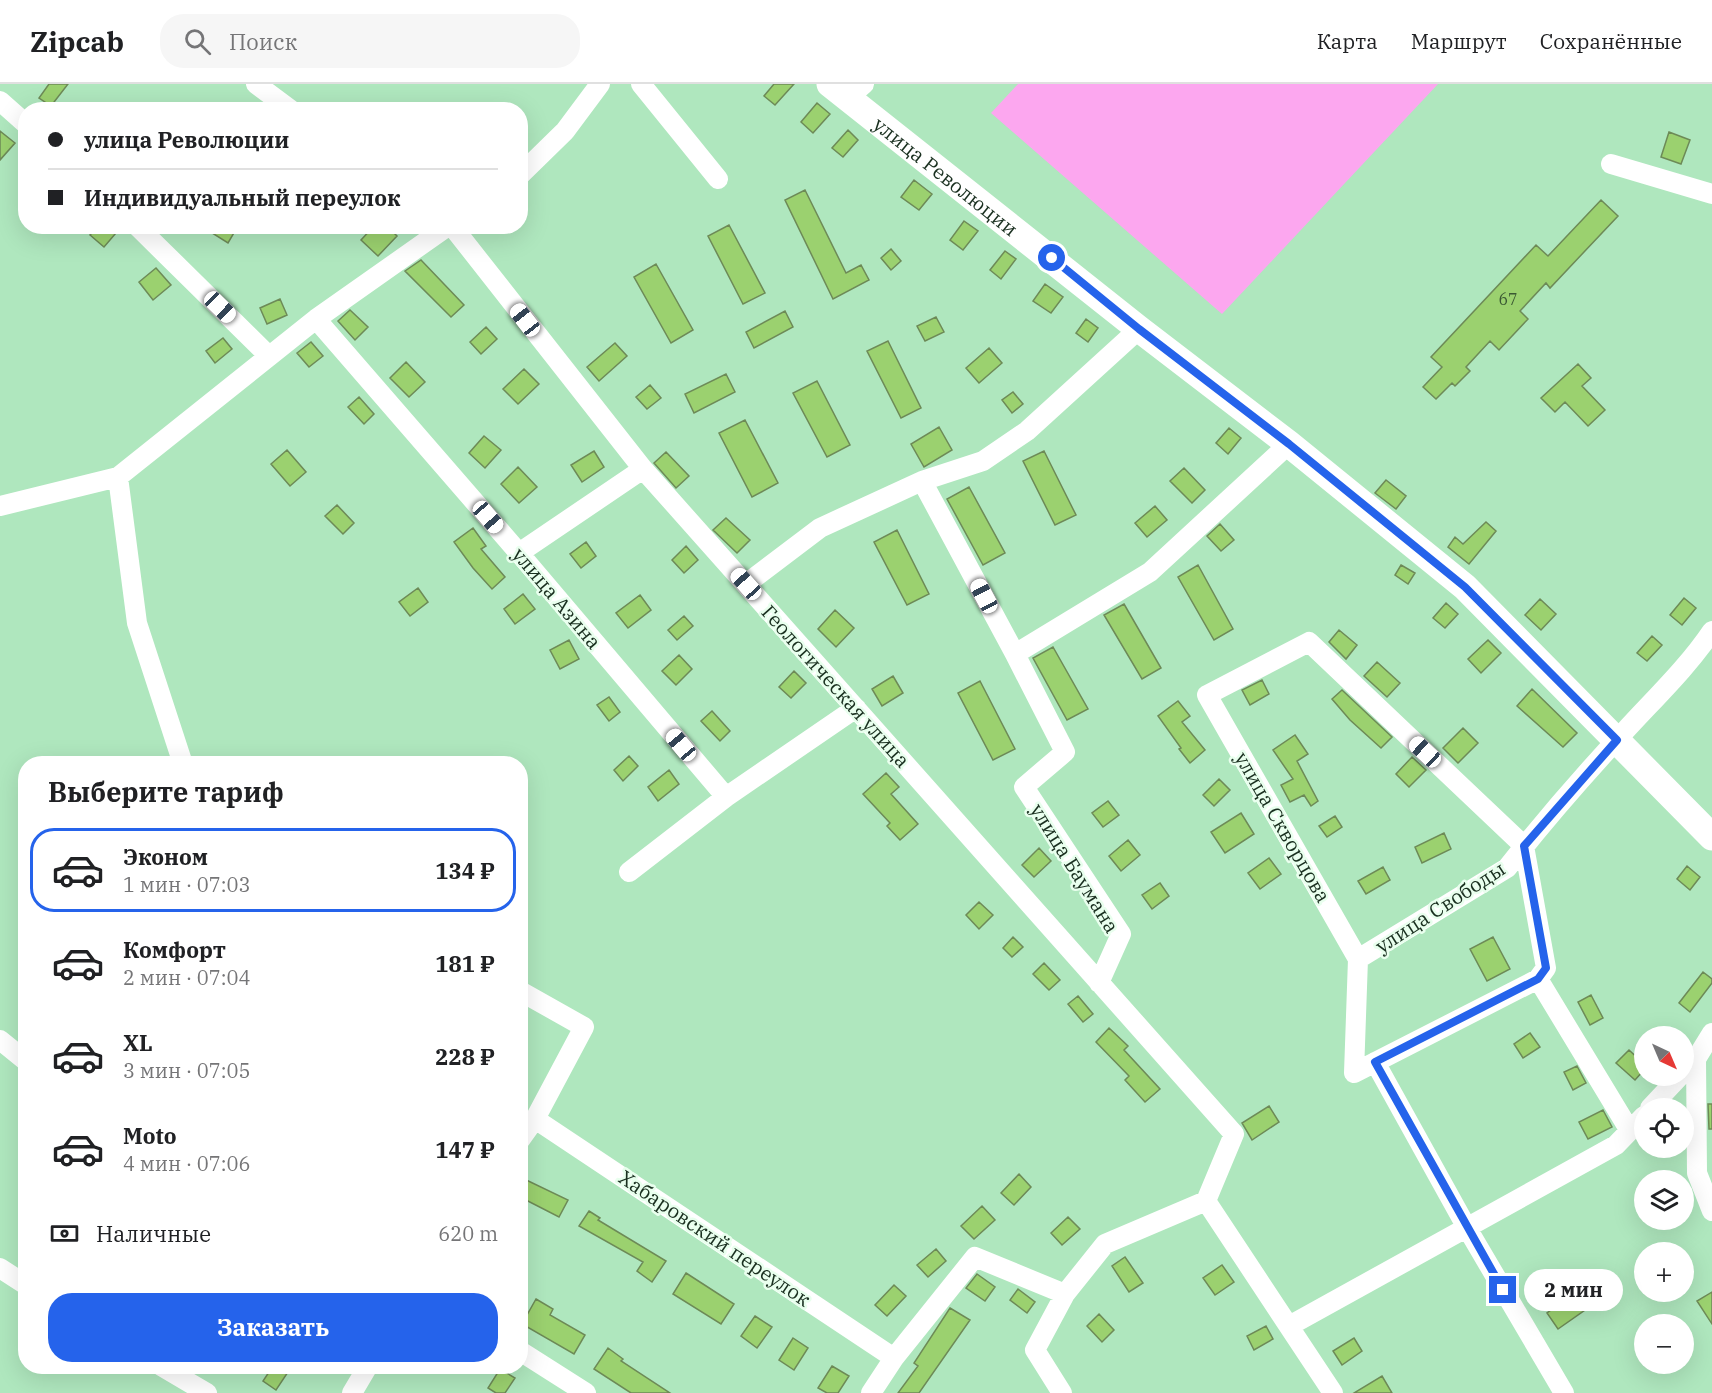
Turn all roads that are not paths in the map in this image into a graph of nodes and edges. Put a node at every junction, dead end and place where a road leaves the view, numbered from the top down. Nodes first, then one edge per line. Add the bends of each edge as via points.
1 (256, 84) edge
2 (600, 84) edge
3 (641, 84) edge
4 (847, 89) edge
5 (0, 101) edge
6 (280, 102) edge
7 (18, 117) edge
8 (1611, 164) dead end
9 (528, 167) edge
10 (718, 179) dead end
11 (1712, 194) edge
12 (145, 234) edge
13 (438, 234) edge
14 (456, 234) edge
15 (316, 319) junction
16 (1139, 329) junction
17 (269, 356) junction
18 (1289, 444) junction
19 (643, 469) junction
20 (118, 477) junction
21 (922, 481) junction
22 (0, 506) edge
23 (519, 553) junction
24 (746, 584) junction
25 (1712, 631) edge
26 (1015, 654) junction
27 (856, 708) junction
28 (1617, 740) junction
29 (180, 756) edge
30 (726, 797) junction
31 (1712, 837) edge
32 (1524, 846) junction
33 (629, 872) dead end
34 (1358, 959) junction
35 (1538, 979) junction
36 (1099, 983) junction
37 (528, 996) edge
38 (1712, 1033) edge
39 (0, 1040) edge
40 (18, 1055) edge
41 (1375, 1062) junction
42 (1694, 1067) edge
43 (1674, 1086) edge
44 (1694, 1086) edge
45 (1661, 1098) edge
46 (535, 1119) junction
47 (1634, 1127) edge
48 (528, 1129) edge
49 (1630, 1131) junction
50 (1206, 1201) junction
51 (1712, 1211) edge
52 (1467, 1228) junction
53 (0, 1268) edge
54 (18, 1280) edge
55 (1065, 1294) junction
56 (1289, 1326) junction
57 (528, 1356) edge
58 (894, 1358) junction
59 (175, 1374) edge
60 (363, 1374) edge
61 (207, 1393) edge
62 (352, 1393) edge
63 (586, 1393) edge
64 (871, 1393) edge
65 (1062, 1393) edge
66 (1333, 1393) edge
67 (1564, 1393) edge

1 - 6 street
2 - 9 street via 565,130
3 - 10 street
4 - 16 street, улица Революции
5 - 7 street
8 - 11 street
12 - 17 street
13 - 15 street
14 - 19 street, Геологическая улица
15 - 17 street
15 - 23 street, улица Азина
16 - 18 street, улица Революции
16 - 21 street via 1027,431 983,461
17 - 20 street
18 - 26 street via 1150,572
18 - 28 street, улица Революции via 1465,587
19 - 23 street
19 - 24 street, Геологическая улица
20 - 22 street
20 - 29 street via 137,623
21 - 24 street via 820,528
21 - 26 street, улица Баумана
23 - 30 street, улица Азина
24 - 27 street, Геологическая улица
25 - 28 street, улица Свободы
26 - 36 street, улица Баумана via 1065,752 1024,787 1121,934
27 - 30 street
27 - 36 street, Геологическая улица
28 - 31 street, улица Революции
28 - 32 street, улица Свободы
30 - 33 street
32 - 34 street, улица Свободы via 1507,868
32 - 34 street, улица Скворцова via 1309,642 1207,695
32 - 35 street via 1546,968
34 - 41 street, улица Свободы via 1354,1073
35 - 41 street
35 - 49 street
36 - 50 street, Геологическая улица via 1233,1134
37 - 46 street via 584,1027
38 - 42 street
39 - 40 street
41 - 52 street
43 - 45 street
44 - 51 street via 1697,1173
46 - 48 street
46 - 58 street, Хабаровский переулок
47 - 49 street
49 - 52 street via 1617,1145
50 - 55 street via 1105,1244
50 - 56 street
52 - 56 street
52 - 67 street
53 - 54 street
55 - 58 street via 975,1257
55 - 65 street via 1035,1350
56 - 66 street
57 - 63 street
58 - 64 street
59 - 61 street
60 - 62 street

